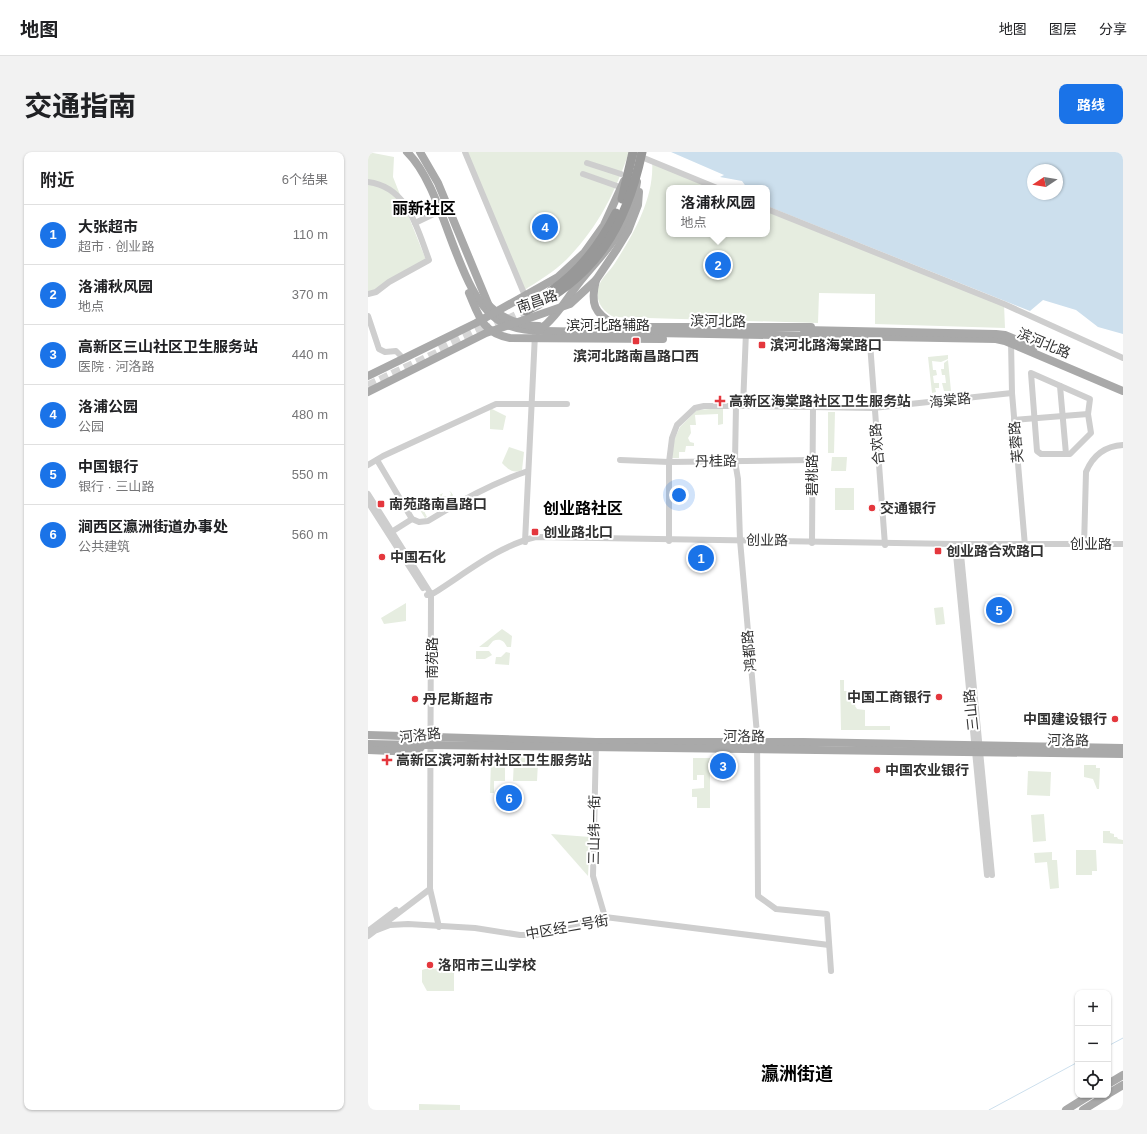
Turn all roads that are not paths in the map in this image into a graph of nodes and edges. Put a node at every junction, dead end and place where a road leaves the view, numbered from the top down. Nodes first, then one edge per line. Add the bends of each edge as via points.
1 (400, 152) edge
2 (407, 152) edge
3 (414, 152) edge
4 (420, 152) edge
5 (464, 152) edge
6 (630, 152) edge
7 (633, 152) edge
8 (642, 152) edge
9 (587, 162) dead end
10 (634, 166) junction
11 (583, 174) dead end
12 (621, 174) dead end
13 (368, 182) edge
14 (710, 185) edge
15 (617, 186) dead end
16 (430, 188) junction
17 (770, 210) edge
18 (441, 211) junction
19 (415, 223) junction
20 (596, 280) junction
21 (523, 291) dead end
22 (368, 294) edge
23 (525, 309) tunnel mouth
24 (493, 313) junction
25 (368, 316) edge
26 (481, 319) junction
27 (510, 324) junction
28 (615, 326) junction
29 (747, 327) junction
30 (535, 329) junction
31 (491, 331) junction
32 (901, 335) junction
33 (929, 336) junction
34 (535, 338) junction
35 (746, 340) junction
36 (1011, 340) junction
37 (870, 343) junction
38 (400, 355) dead end
39 (1123, 358) edge
40 (368, 376) edge
41 (1060, 386) junction
42 (1123, 386) edge
43 (1123, 391) edge
44 (368, 392) edge
45 (1012, 392) junction
46 (531, 404) junction
47 (567, 404) dead end
48 (736, 406) junction
49 (744, 406) junction
50 (813, 407) junction
51 (874, 408) junction
52 (1088, 414) junction
53 (1062, 416) junction
54 (1035, 418) junction
55 (1014, 420) junction
56 (1123, 445) edge
57 (1066, 454) junction
58 (377, 460) junction
59 (620, 460) dead end
60 (812, 460) junction
61 (735, 461) junction
62 (669, 462) junction
63 (368, 466) edge
64 (528, 471) junction
65 (368, 494) edge
66 (368, 502) edge
67 (412, 519) junction
68 (393, 532) junction
69 (669, 540) junction
70 (525, 541) junction
71 (740, 541) junction
72 (812, 542) junction
73 (885, 544) junction
74 (958, 545) junction
75 (1024, 545) junction
76 (1084, 545) junction
77 (1123, 546) edge
78 (430, 596) junction
79 (368, 735) edge
80 (397, 737) junction
81 (368, 739) edge
82 (428, 743) junction
83 (368, 744) edge
84 (596, 745) junction
85 (758, 746) junction
86 (1123, 748) edge
87 (978, 749) junction
88 (368, 750) edge
89 (1123, 754) edge
90 (989, 875) dead end
91 (428, 889) junction
92 (605, 917) junction
93 (437, 927) junction
94 (377, 930) junction
95 (368, 931) edge
96 (368, 936) edge
97 (829, 945) junction
98 (831, 971) dead end
99 (1123, 1075) edge
100 (1111, 1082) edge
101 (1123, 1085) edge
102 (1111, 1092) edge
103 (1085, 1098) edge
104 (1102, 1098) edge
105 (1066, 1110) edge
106 (1083, 1110) edge

1 - 18 main road, 滨河北路辅路 via 417,167
2 - 16 main road, 滨河北路
3 - 32 main road, 滨河北路 via 434,185 481,295 498,313 517,323 535,326
4 - 24 main road via 438,183
5 - 21 street
6 - 14 street
7 - 10 highway
8 - 10 highway
9 - 12 street
10 - 16 main road via 636,192 618,236 554,318 539,331 527,335 497,331 478,313
10 - 20 main road, 南昌路 via 640,188 638,205 628,231
10 - 23 highway via 629,198 599,256 566,288 548,301
10 - 24 main road, 南昌路 via 604,225 574,264 540,288
11 - 15 street
13 - 19 street via 391,189 404,201
16 - 32 main road, 滨河北路 via 478,299 493,317 518,329
17 - 39 street via 1004,304
18 - 19 street
18 - 26 main road, 滨河北路辅路
19 - 22 street via 429,260 376,292
20 - 27 main road, 南昌路 via 570,304
20 - 28 main road via 593,304 598,314
24 - 26 main road, 南昌路
24 - 27 main road, 滨河北路辅路
25 - 38 street via 379,349 385,352 396,351
26 - 31 main road, 滨河北路辅路
26 - 40 main road, 南昌路
27 - 30 main road, 滨河北路辅路
27 - 31 main road, 南昌路
28 - 29 main road, 滨河北路辅路
28 - 30 main road, 滨河北路辅路
29 - 33 main road, 滨河北路辅路 via 902,327
29 - 35 street
30 - 34 street
31 - 34 main road, 滨河北路辅路 via 498,336 510,338
31 - 44 main road, 南昌路
32 - 33 main road, 滨河北路
33 - 36 main road, 滨河北路 via 996,334
33 - 37 main road, 滨河北路辅路 via 900,344
34 - 35 main road, 滨河北路辅路
34 - 46 street
35 - 37 main road, 滨河北路辅路
35 - 49 street
36 - 42 main road, 滨河北路
36 - 43 main road, 滨河北路
36 - 45 street, 芙蓉路
37 - 51 street, 合欢路
41 - 52 street via 1090,399
41 - 53 street
41 - 54 street via 1031,372
45 - 51 street, 海棠路
45 - 55 street, 芙蓉路
46 - 47 street
46 - 58 street via 496,404
46 - 64 street
48 - 49 street, 海棠路
48 - 61 street, 鸿都路
48 - 62 street, 海棠路 via 704,406 695,408 687,414 677,425 672,438
49 - 50 street, 海棠路
50 - 51 street, 海棠路
50 - 60 street, 碧桃路
51 - 73 street, 合欢路
52 - 53 street
52 - 57 street via 1091,433 1070,454
53 - 54 street
53 - 57 street
54 - 55 street
54 - 57 street via 1036,451 1041,454
55 - 75 street, 芙蓉路
56 - 76 street via 1105,449 1089,464 1086,472
58 - 63 street
58 - 67 street
59 - 62 street, 丹桂路
60 - 61 street, 丹桂路
60 - 72 street, 碧桃路
61 - 62 street, 丹桂路
61 - 71 street, 鸿都路
62 - 69 street, 海棠路
64 - 67 street via 502,479 428,521
64 - 70 street
65 - 68 street
66 - 78 street
67 - 68 street
68 - 78 street
69 - 70 street, 创业路 via 536,537
69 - 71 street, 创业路
70 - 78 street, 创业路 via 502,552
71 - 72 street, 创业路
71 - 85 street, 鸿都路
72 - 73 street, 创业路
73 - 74 street, 创业路
74 - 75 street, 创业路
74 - 87 street, 三山路
75 - 76 street, 创业路
76 - 77 street, 创业路
78 - 82 street, 南苑路
79 - 80 main road, 河洛路
80 - 81 main road, 河洛路
80 - 82 main road, 河洛路
82 - 83 main road
82 - 84 main road, 河洛路
82 - 88 main road, 河洛路 via 417,752
82 - 91 street, 南苑路
84 - 85 main road, 河洛路
84 - 92 street, 三山纬一街 via 593,876
85 - 87 main road, 河洛路
85 - 97 street, 鸿都路 via 758,896 776,909 827,914
86 - 87 main road, 河洛路
87 - 89 main road, 河洛路
87 - 90 street, 三山路
91 - 93 street, 南苑路
91 - 94 street
91 - 95 street
92 - 93 street, 中区经二号街 via 536,935 475,928
92 - 97 street, 中区经二号街
93 - 94 street, 中区经二号街 via 408,924 390,925
94 - 96 street
97 - 98 street
99 - 100 main road
101 - 102 main road
103 - 105 main road
104 - 106 main road

